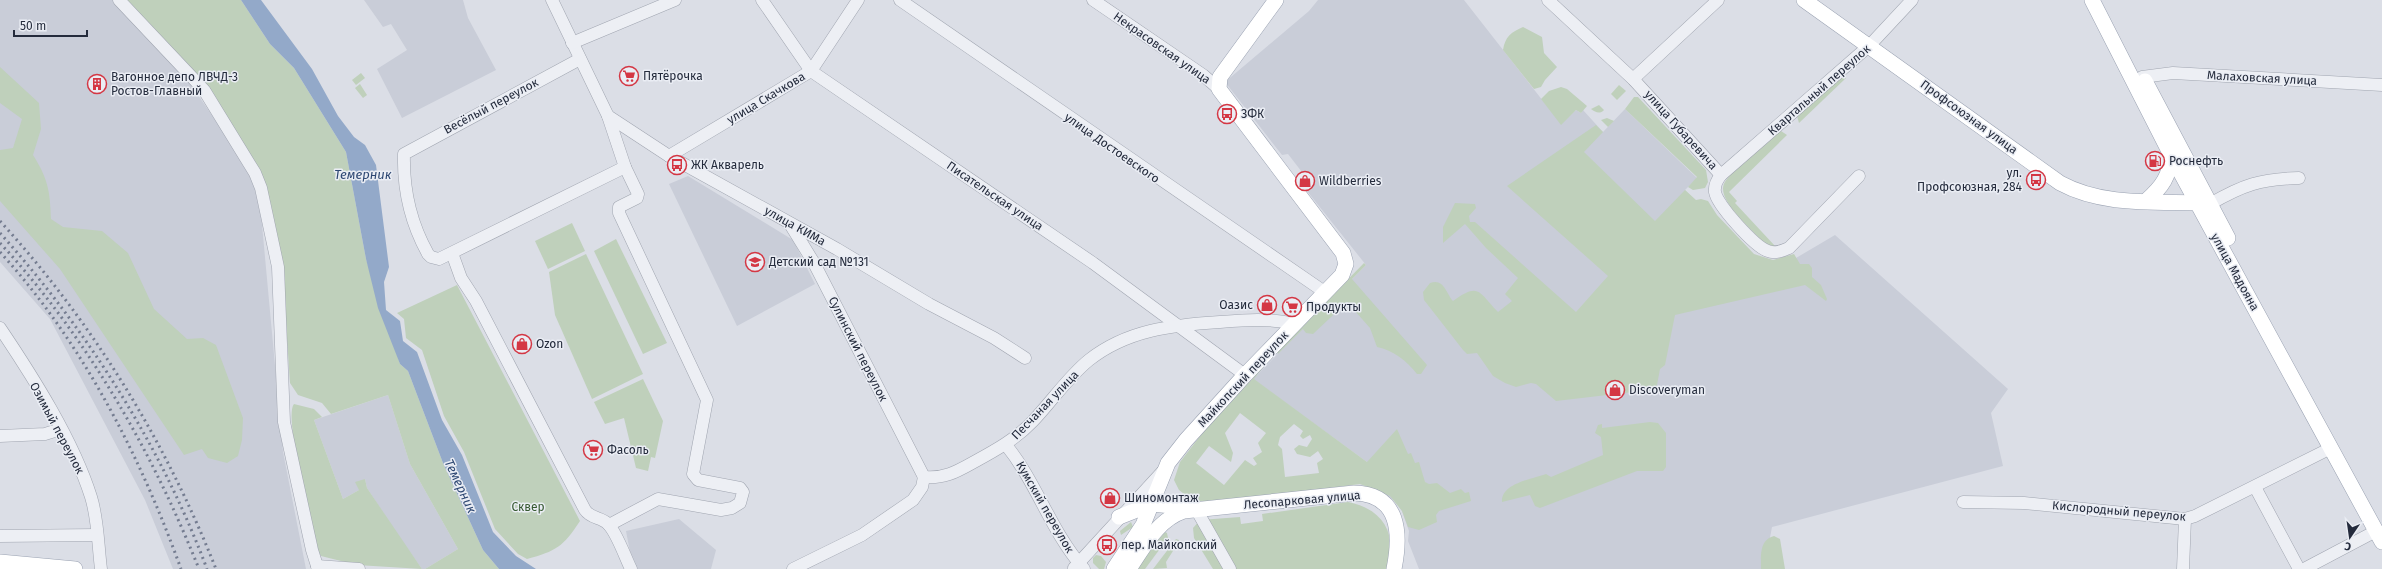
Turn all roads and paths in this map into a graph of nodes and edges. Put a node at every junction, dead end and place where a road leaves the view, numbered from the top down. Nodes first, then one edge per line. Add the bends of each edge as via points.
1 (119, 0) edge
2 (552, 0) edge
3 (675, 0) edge
4 (762, 0) edge
5 (858, 0) edge
6 (900, 0) edge
7 (1093, 0) edge
8 (1276, 0) edge
9 (1548, 0) edge
10 (1718, 0) edge
11 (1804, 0) edge
12 (1912, 0) edge
13 (2092, 0) edge
14 (2102, 0) edge
15 (572, 43) junction
16 (1870, 46) junction
17 (580, 59) junction
18 (812, 70) junction
19 (2142, 77) junction
20 (1633, 79) junction
21 (2382, 85) edge
22 (1219, 89) junction
23 (608, 116) junction
24 (2171, 155) junction
25 (669, 156) junction
26 (625, 168) junction
27 (1721, 175) junction
28 (1859, 176) dead end
29 (2299, 178) dead end
30 (2146, 201) junction
31 (2204, 203) junction
32 (790, 223) junction
33 (452, 253) junction
34 (1342, 275) joint
35 (1326, 294) junction
36 (1295, 324) junction
37 (1179, 325) junction
38 (0, 328) edge
39 (1025, 358) dead end
40 (1245, 375) junction
41 (61, 429) junction
42 (0, 436) edge
43 (1006, 445) junction
44 (2331, 448) junction
45 (1165, 468) junction
46 (924, 477) junction
47 (2255, 487) junction
48 (1962, 502) dead end
49 (1152, 504) junction
50 (1196, 509) junction
51 (1119, 517) junction
52 (1146, 518) junction
53 (2185, 519) junction
54 (609, 525) junction
55 (1155, 531) junction
56 (2380, 533) edge
57 (97, 535) junction
58 (0, 536) edge
59 (4, 563) edge
60 (318, 567) edge
61 (800, 567) edge
62 (1078, 567) edge
63 (75, 569) edge
64 (101, 569) edge
65 (359, 569) edge
66 (631, 569) edge
67 (1114, 569) edge
68 (1129, 569) edge
69 (1230, 569) edge
70 (1394, 569) edge
71 (2183, 569) edge
72 (2299, 569) edge
73 (2304, 569) edge

1 - 60 street via 204,90 255,173 261,188 278,267 284,422
2 - 15 street
3 - 15 street
4 - 18 street, Писательская улица
5 - 18 street, улица Скачкова
6 - 35 street, улица Достоевского
7 - 22 street, Некрасовская улица via 1203,75
8 - 22 main road via 1220,77
9 - 20 street, улица Губаревича
10 - 20 street
11 - 16 main road, Профсоюзная улица
12 - 16 street, Квартальный переулок
13 - 24 main road, улица Мадояна
14 - 19 main road, улица Мадояна
15 - 17 street
16 - 27 street, Квартальный переулок
16 - 30 main road, Профсоюзная улица via 2060,183 2089,196
17 - 23 street
17 - 33 street, Весёлый переулок via 404,154 410,214 428,254 434,259
18 - 25 street, улица Скачкова
18 - 37 street, Писательская улица
19 - 21 street, Малаховская улица via 2173,73
19 - 31 main road, улица Мадояна
20 - 27 street, улица Губаревича
22 - 34 main road, Некрасовская улица via 1343,253 1346,264
23 - 25 street, улица КИМа
23 - 26 street
24 - 30 main road via 2168,176
24 - 31 main road, улица Мадояна
25 - 32 street, улица КИМа
26 - 33 street
26 - 54 street via 638,196 621,205 619,213 707,400 693,474 698,480 740,488 743,492 740,503 726,510 658,499
27 - 28 street, улица Губаревича via 1715,187 1717,200 1759,246 1767,251 1776,252 1789,248
29 - 31 street via 2246,184
30 - 31 main road, Профсоюзная улица
31 - 44 main road, улица Мадояна
31 - 56 main road, улица Мадояна
32 - 39 street, улица КИМа
32 - 46 street, Сулинский переулок via 814,263
33 - 54 street via 461,278 476,301 585,510 590,517
34 - 35 main road, Майкопский переулок
35 - 36 main road, Майкопский переулок
36 - 37 street, Песчаная улица via 1248,320
36 - 40 main road, Майкопский переулок
37 - 40 street, Писательская улица
37 - 43 street, Песчаная улица via 1138,333 1088,361 1033,421
38 - 41 street, Озимый переулок
40 - 45 main road, Майкопский переулок via 1186,440
41 - 42 street via 45,434
41 - 57 street, Озимый переулок via 91,498
43 - 46 street, Песчаная улица via 948,476
43 - 62 street, Кумский переулок via 1027,474
44 - 47 street, Кислородный переулок
44 - 56 main road, улица Мадояна
45 - 49 main road, Майкопский переулок
45 - 50 main road via 1169,492 1175,499
45 - 51 street, Майкопский переулок
46 - 61 street via 922,487 913,500 862,535
47 - 53 street, Кислородный переулок
47 - 72 street
48 - 53 street, Кислородный переулок via 2017,503
49 - 50 main road
49 - 51 main road
49 - 52 main road, Майкопский переулок
50 - 55 main road via 1170,517
50 - 69 street
50 - 70 main road, Лесопарковая улица via 1354,493 1369,494 1386,506 1395,520 1398,545
51 - 52 main road
51 - 62 street, Майкопский переулок
52 - 55 main road via 1155,524
52 - 67 main road, Майкопский переулок
53 - 71 street
54 - 66 street
55 - 68 main road
56 - 73 street
57 - 58 street
57 - 64 street, Озимый переулок
59 - 63 main road
60 - 65 street

